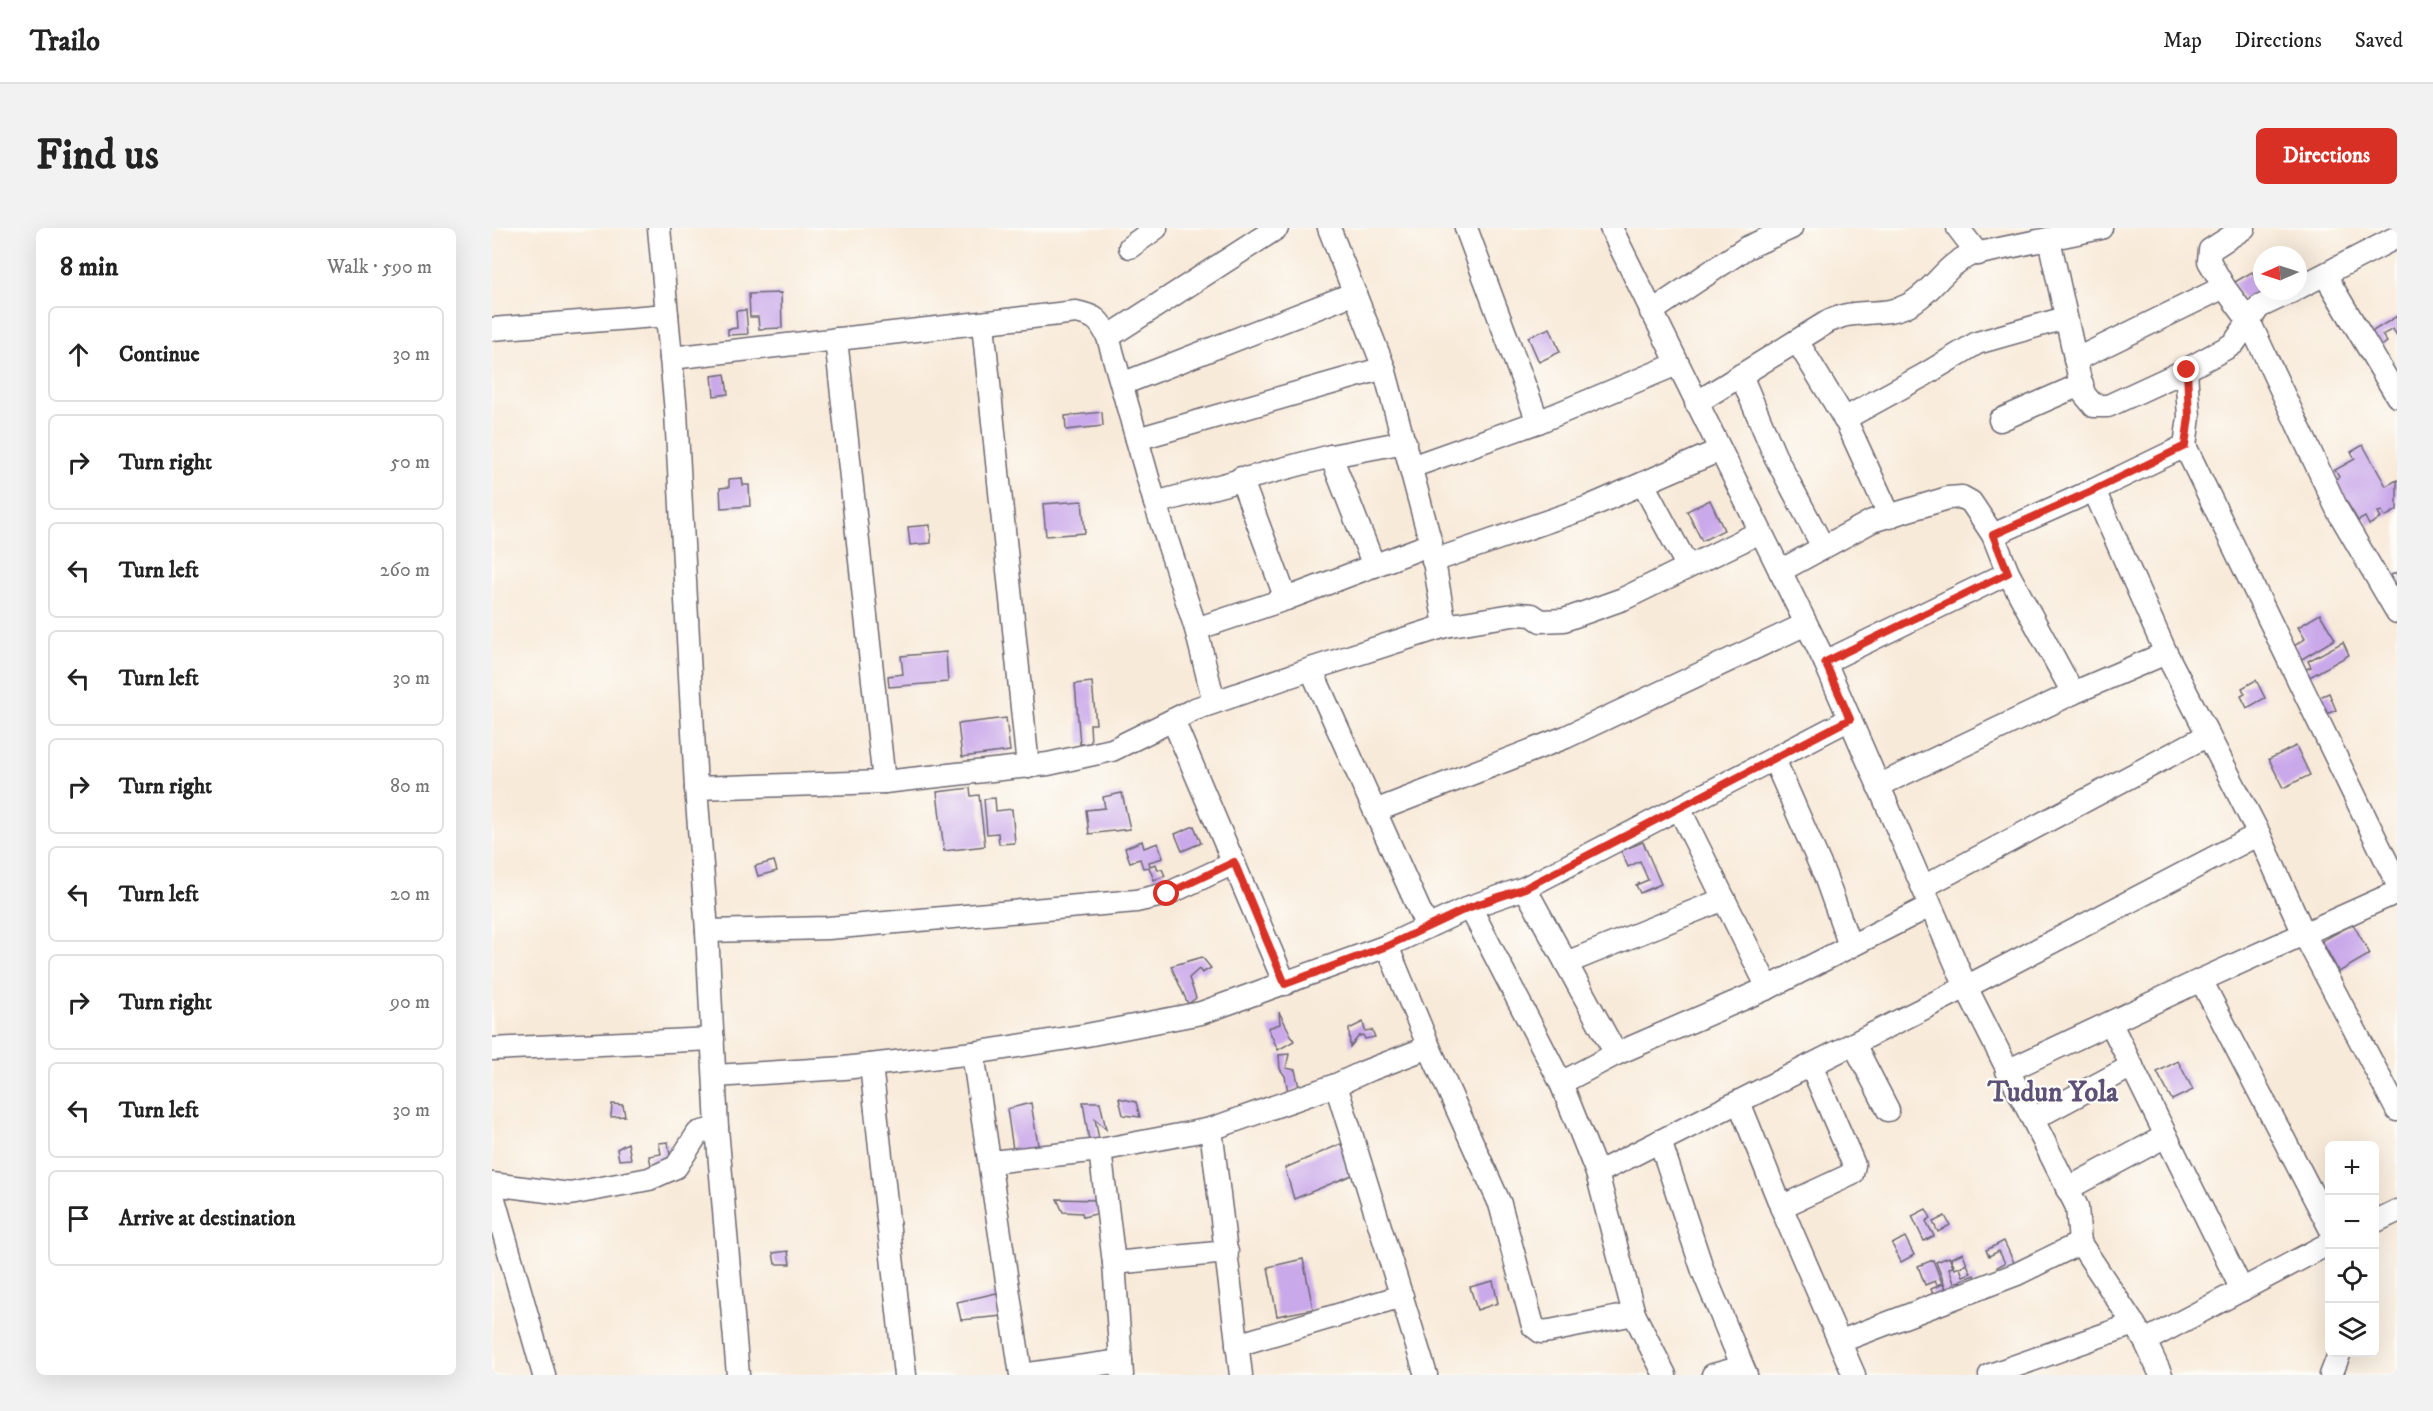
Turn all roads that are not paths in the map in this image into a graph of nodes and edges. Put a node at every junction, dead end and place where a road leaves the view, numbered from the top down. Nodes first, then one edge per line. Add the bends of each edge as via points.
1 (659, 228) edge
2 (1156, 228) edge
3 (1277, 228) edge
4 (1329, 228) edge
5 (1466, 228) edge
6 (1611, 228) edge
7 (1958, 228) edge
8 (2101, 228) edge
9 (2244, 228) edge
10 (1786, 229) edge
11 (2397, 237) edge
12 (2049, 239) junction
13 (1130, 247) dead end
14 (1978, 254) junction
15 (2325, 276) junction
16 (2307, 284) edge
17 (2224, 287) junction
18 (1355, 293) junction
19 (2274, 300) edge
20 (1651, 312) junction
21 (668, 315) junction
22 (2065, 318) junction
23 (2249, 321) junction
24 (983, 324) junction
25 (492, 329) edge
26 (1108, 337) junction
27 (836, 339) junction
28 (1797, 341) junction
29 (671, 358) junction
30 (2076, 360) junction
31 (1677, 364) junction
32 (1384, 368) junction
33 (2187, 370) junction
34 (1741, 375) junction
35 (1122, 384) junction
36 (2082, 384) junction
37 (2397, 396) edge
38 (1696, 402) junction
39 (1844, 419) junction
40 (2000, 420) dead end
41 (1538, 422) junction
42 (1137, 439) junction
43 (1405, 442) junction
44 (2185, 446) junction
45 (1720, 450) junction
46 (1331, 456) junction
47 (1411, 467) junction
48 (1241, 478) junction
49 (1643, 484) junction
50 (2094, 490) junction
51 (1155, 503) junction
52 (1890, 517) junction
53 (1760, 531) junction
54 (1993, 535) junction
55 (1823, 547) junction
56 (1432, 553) junction
57 (1374, 566) junction
58 (1688, 567) junction
59 (1780, 571) junction
60 (2008, 573) junction
61 (1286, 599) junction
62 (2397, 612) edge
63 (1806, 624) junction
64 (1445, 626) junction
65 (1196, 630) junction
66 (2166, 653) junction
67 (1825, 662) junction
68 (1311, 669) junction
69 (2073, 693) junction
70 (1214, 702) junction
71 (1850, 719) junction
72 (1173, 720) junction
73 (2208, 735) junction
74 (1774, 759) junction
75 (1028, 767) junction
76 (884, 782) junction
77 (1878, 786) junction
78 (696, 788) junction
79 (1679, 808) junction
80 (1375, 811) junction
81 (2259, 834) junction
82 (1234, 862) junction
83 (2397, 883) edge
84 (1525, 888) junction
85 (2397, 892) edge
86 (1927, 896) junction
87 (1724, 899) junction
88 (1470, 907) junction
89 (1427, 927) junction
90 (707, 931) junction
91 (2304, 934) junction
92 (1387, 946) junction
93 (1850, 946) junction
94 (1566, 963) junction
95 (2201, 980) junction
96 (1285, 984) junction
97 (1966, 987) junction
98 (1768, 988) junction
99 (2111, 1024) junction
100 (713, 1039) junction
101 (1854, 1044) junction
102 (1429, 1047) junction
103 (492, 1049) edge
104 (973, 1053) junction
105 (1616, 1054) junction
106 (871, 1065) junction
107 (1811, 1065) junction
108 (2132, 1066) junction
109 (2007, 1071) junction
110 (715, 1076) junction
111 (1561, 1083) junction
112 (1336, 1085) junction
113 (1739, 1102) junction
114 (1888, 1110) dead end
115 (2397, 1110) edge
116 (2033, 1119) junction
117 (717, 1128) junction
118 (1211, 1129) junction
119 (2166, 1136) junction
120 (1660, 1141) junction
121 (1100, 1150) junction
122 (991, 1162) junction
123 (1597, 1173) junction
124 (492, 1184) edge
125 (2067, 1189) junction
126 (492, 1192) edge
127 (1781, 1207) junction
128 (2325, 1218) edge
129 (2080, 1243) junction
130 (2325, 1246) edge
131 (1227, 1252) junction
132 (1114, 1263) junction
133 (2242, 1290) junction
134 (1402, 1296) junction
135 (1634, 1314) junction
136 (1841, 1341) junction
137 (1237, 1346) junction
138 (2148, 1349) edge
139 (2338, 1357) edge
140 (1122, 1368) edge
141 (1744, 1371) edge
142 (544, 1375) edge
143 (738, 1375) edge
144 (905, 1375) edge
145 (1021, 1375) edge
146 (1241, 1375) edge
147 (1426, 1375) edge
148 (1665, 1375) edge
149 (1713, 1375) edge
150 (1854, 1375) edge
151 (1990, 1375) edge
152 (2139, 1375) edge
153 (2331, 1375) edge

1 - 21 street
2 - 13 street
3 - 26 street
4 - 18 street
5 - 41 street
6 - 20 street
7 - 14 street
8 - 12 street
9 - 17 street via 2210,250 2209,261
10 - 20 street via 1746,248
11 - 15 street
12 - 14 street
12 - 22 street
14 - 28 street via 1959,260 1907,306 1845,315
15 - 16 street
15 - 37 street
17 - 23 street
17 - 30 street
18 - 32 street
18 - 35 street
19 - 23 street via 2259,307
20 - 31 street
21 - 25 street
21 - 29 street
22 - 30 street
22 - 39 street via 1977,343
23 - 33 street via 2234,343
23 - 62 street via 2338,511
24 - 26 street via 1076,312 1092,315
24 - 27 street
24 - 75 street
26 - 35 street
27 - 29 street
27 - 76 street
28 - 34 street
28 - 39 street
29 - 78 street
30 - 36 street
31 - 38 street
31 - 41 street
32 - 42 street
32 - 43 street
33 - 36 street via 2102,407 2094,405 2084,394
33 - 44 street via 2189,417
34 - 38 street
34 - 55 street via 1775,456
35 - 42 street
36 - 40 street
38 - 45 street
39 - 52 street
41 - 47 street
42 - 51 street
43 - 46 street
43 - 47 street
44 - 50 street
44 - 83 street
45 - 49 street
45 - 53 street
46 - 48 street
46 - 57 street
47 - 56 street
48 - 51 street
48 - 61 street
49 - 56 street via 1586,508
49 - 58 street
50 - 54 street
50 - 66 street
51 - 65 street
52 - 54 street via 1962,497 1971,502
52 - 55 street via 1872,521
53 - 58 street
53 - 59 street
54 - 60 street
55 - 59 street
56 - 57 street
56 - 64 street
57 - 61 street
58 - 64 street via 1623,599 1564,620 1541,621 1519,614
59 - 63 street
60 - 67 street
60 - 69 street
61 - 65 street
63 - 67 street
63 - 80 street via 1566,737
64 - 68 street
65 - 70 street
66 - 69 street
66 - 73 street
67 - 71 street
68 - 70 street
68 - 80 street
69 - 77 street
70 - 72 street
71 - 74 street
71 - 77 street
72 - 75 street via 1112,750
72 - 82 street
73 - 81 street
73 - 86 street
74 - 79 street
74 - 93 street
75 - 76 street
76 - 78 street
77 - 86 street
78 - 90 street
79 - 84 street
79 - 87 street
80 - 89 street
81 - 91 street
81 - 97 street
82 - 90 street via 1167,894 1136,901 828,928
82 - 96 street
84 - 88 street
84 - 94 street
85 - 91 street
86 - 93 street
86 - 97 street
87 - 94 street
87 - 98 street
88 - 89 street
88 - 111 street
89 - 92 street
90 - 100 street
91 - 95 street
91 - 115 street
92 - 96 street
92 - 102 street
93 - 98 street
94 - 105 street
95 - 99 street
95 - 128 street
96 - 104 street via 1201,1013
97 - 101 street
97 - 109 street
98 - 105 street
99 - 108 street
99 - 109 street
100 - 103 street
100 - 110 street
101 - 107 street
101 - 114 street
102 - 112 street
102 - 135 street via 1500,1204 1533,1326 1541,1332 1550,1331
104 - 106 street
104 - 122 street
105 - 111 street
106 - 110 street
106 - 144 street
107 - 113 street
107 - 127 street via 1854,1165 1852,1174 1841,1181
108 - 116 street
108 - 119 street
109 - 116 street
110 - 117 street
111 - 123 street
112 - 118 street
112 - 134 street
113 - 120 street
113 - 127 street
116 - 125 street
117 - 124 street via 698,1133 676,1167 649,1179 570,1194
117 - 143 street
118 - 121 street
118 - 131 street
119 - 125 street
119 - 133 street
120 - 123 street
120 - 141 street via 1703,1271
121 - 122 street
121 - 132 street
122 - 145 street
123 - 135 street
125 - 129 street via 2077,1207
126 - 142 street
127 - 136 street
129 - 136 street via 2018,1274
129 - 138 street
130 - 133 street
131 - 132 street
131 - 137 street
132 - 140 street
133 - 138 street
134 - 137 street
134 - 147 street
135 - 148 street
136 - 150 street
137 - 146 street
138 - 151 street
138 - 152 street
139 - 153 street
140 - 145 street
141 - 149 street

